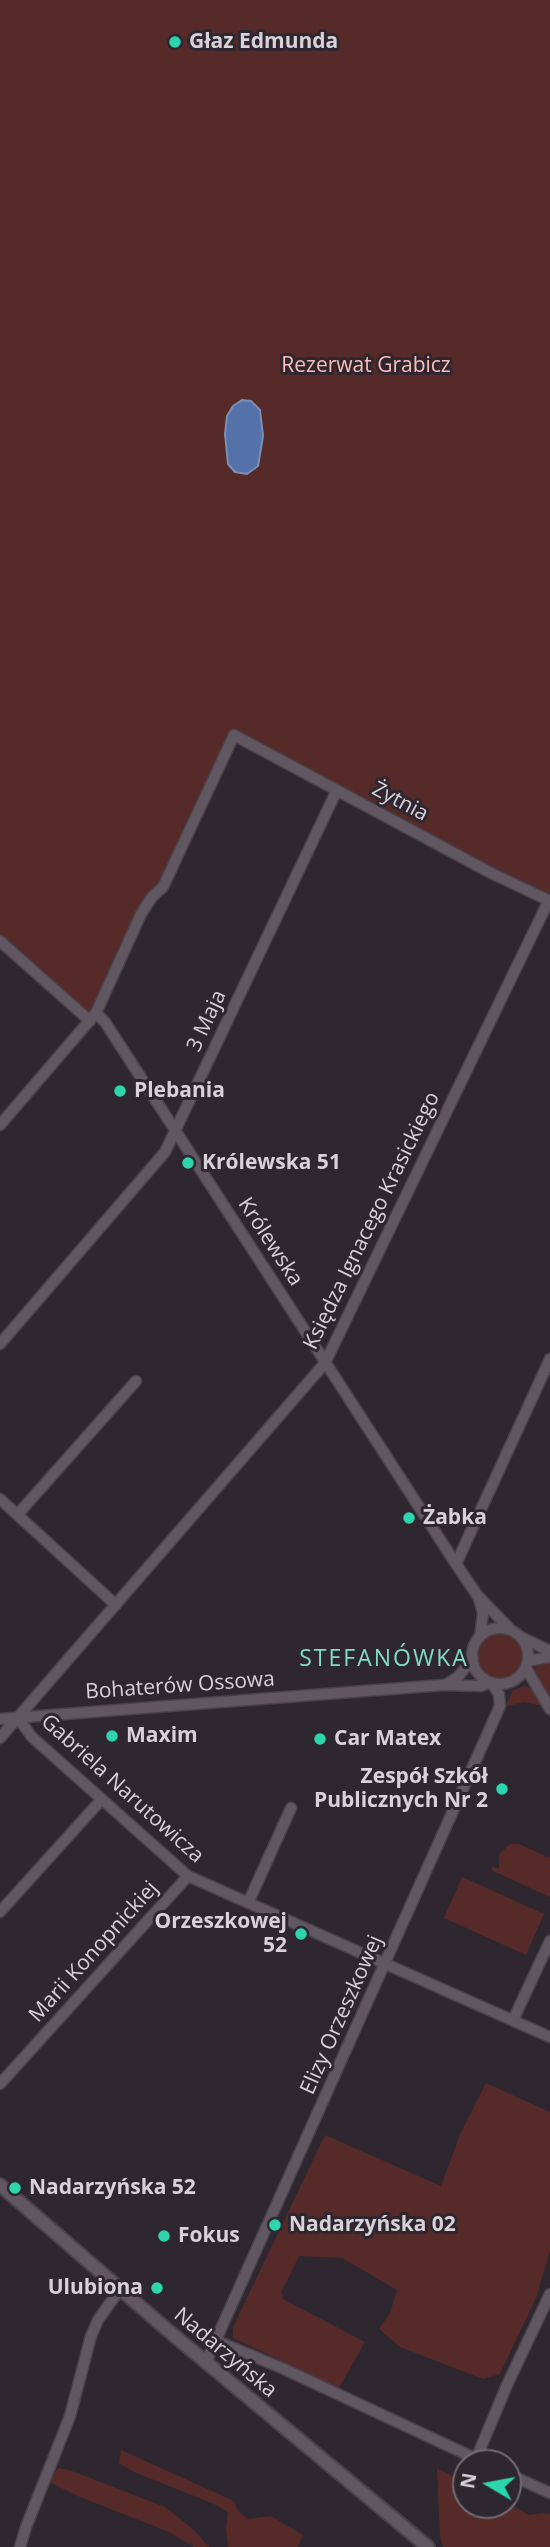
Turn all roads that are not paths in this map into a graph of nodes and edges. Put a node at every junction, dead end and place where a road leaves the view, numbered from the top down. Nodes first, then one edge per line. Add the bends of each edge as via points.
1 (337, 790) junction
2 (550, 901) edge
3 (0, 941) edge
4 (93, 1017) junction
5 (0, 1125) edge
6 (176, 1133) junction
7 (0, 1344) edge
8 (550, 1359) edge
9 (326, 1363) junction
10 (136, 1381) dead end
11 (0, 1499) edge
12 (18, 1514) junction
13 (456, 1564) junction
14 (477, 1595) junction
15 (116, 1605) junction
16 (509, 1628) junction
17 (480, 1636) junction
18 (523, 1638) junction
19 (550, 1651) edge
20 (550, 1657) edge
21 (473, 1658) junction
22 (527, 1665) junction
23 (516, 1679) junction
24 (490, 1683) junction
25 (534, 1684) junction
26 (443, 1685) junction
27 (550, 1709) edge
28 (18, 1718) junction
29 (0, 1719) edge
30 (0, 1738) edge
31 (102, 1800) junction
32 (291, 1808) dead end
33 (188, 1877) junction
34 (248, 1903) junction
35 (0, 1912) edge
36 (550, 1941) edge
37 (385, 1966) junction
38 (513, 2020) junction
39 (550, 2037) edge
40 (0, 2084) edge
41 (0, 2185) edge
42 (120, 2289) junction
43 (550, 2294) edge
44 (217, 2341) junction
45 (206, 2362) junction
46 (455, 2449) edge
47 (485, 2449) edge
48 (522, 2480) edge
49 (550, 2493) edge
50 (20, 2547) edge
51 (428, 2547) edge

1 - 2 street, Żytnia
1 - 4 street, Żytnia via 234,735 163,887 141,914
1 - 6 street, 3 Maja
2 - 9 street, Księdza Ignacego Krasickiego
3 - 4 street, Królewska
4 - 5 street
4 - 6 street, Królewska via 105,1022
6 - 7 street, 3 Maja via 165,1152
6 - 9 street, Królewska
8 - 13 street
9 - 13 street, Królewska
9 - 15 street, Księdza Ignacego Krasickiego
10 - 12 street
11 - 12 street
12 - 15 street
13 - 14 street, Królewska
14 - 16 street, Królewska
14 - 17 street via 483,1614
15 - 28 street, Księdza Ignacego Krasickiego
16 - 17 street via 494,1628
16 - 18 street
17 - 21 street
18 - 19 street
18 - 22 street
20 - 22 street
21 - 24 street via 477,1672
21 - 26 street via 458,1677
22 - 23 street
22 - 25 street
23 - 24 street
23 - 25 street
24 - 26 street, Bohaterów Ossowa
24 - 37 street, Elizy Orzeszkowej via 499,1694 500,1706
25 - 27 street
26 - 28 street, Bohaterów Ossowa
28 - 29 street, Bohaterów Ossowa
28 - 30 street, Księdza Ignacego Krasickiego
28 - 31 street, Gabriela Narutowicza via 32,1737
31 - 33 street, Gabriela Narutowicza
31 - 35 street
32 - 34 street
33 - 34 street, Gabriela Narutowicza
33 - 40 street, Marii Konopnickiej
34 - 37 street, Gabriela Narutowicza
36 - 38 street
37 - 38 street, Gabriela Narutowicza
37 - 44 street, Elizy Orzeszkowej
38 - 39 street, Gabriela Narutowicza
41 - 42 main road, Nadarzyńska
42 - 45 main road, Nadarzyńska
42 - 50 street via 91,2336 70,2416
43 - 47 street via 507,2385
44 - 45 street, Elizy Orzeszkowej
44 - 46 street
45 - 51 main road, Nadarzyńska
48 - 49 street

